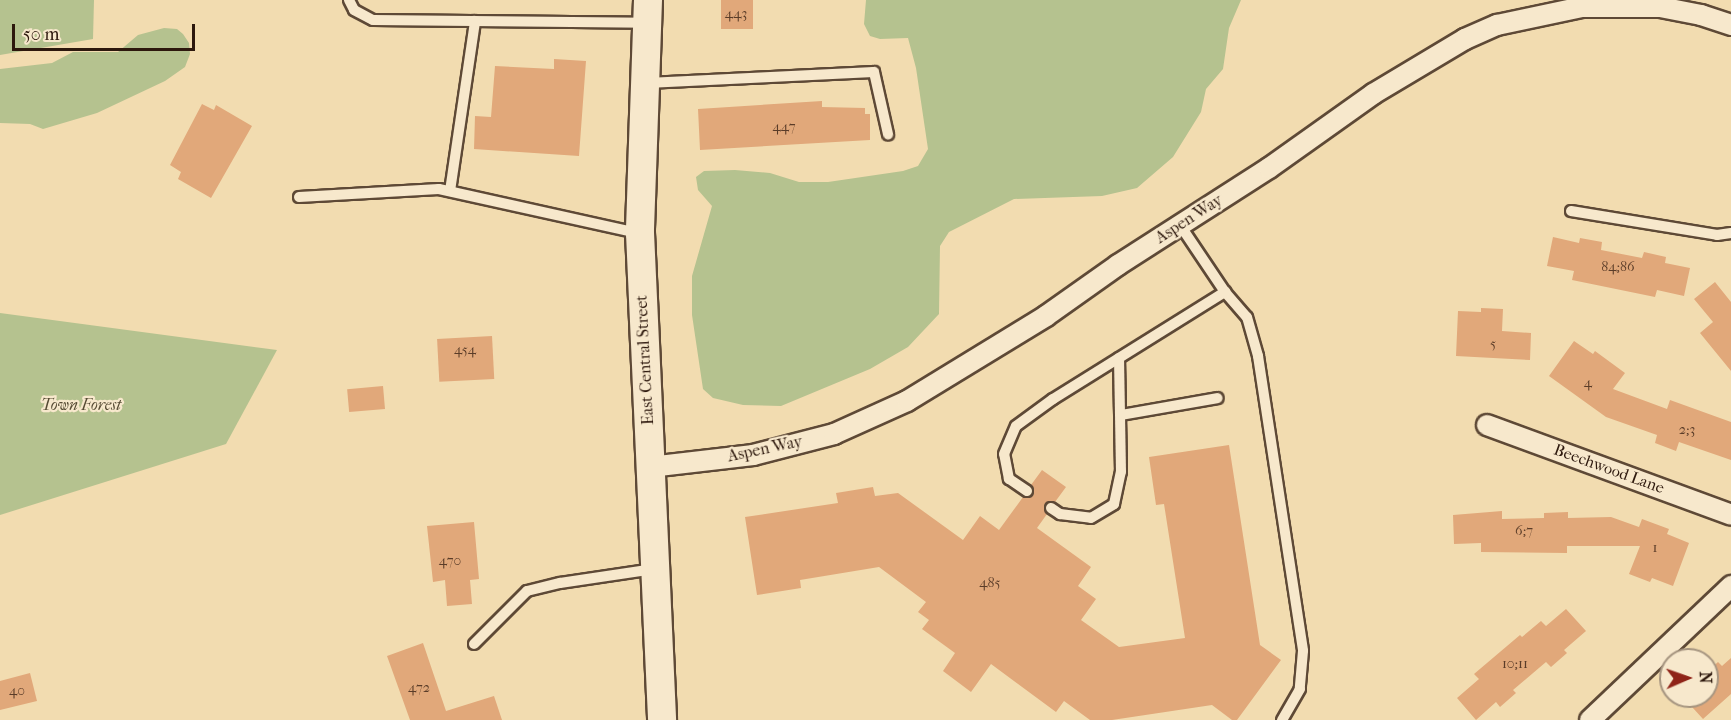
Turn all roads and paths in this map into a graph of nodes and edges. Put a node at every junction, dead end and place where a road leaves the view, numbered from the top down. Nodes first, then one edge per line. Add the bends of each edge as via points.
1 (350, 0) edge
2 (647, 12) edge
3 (475, 21) junction
4 (1731, 25) edge
5 (644, 83) junction
6 (888, 134) dead end
7 (450, 191) junction
8 (299, 197) dead end
9 (1571, 211) dead end
10 (1180, 225) junction
11 (1731, 233) edge
12 (640, 234) junction
13 (1225, 292) junction
14 (1119, 358) junction
15 (1218, 398) dead end
16 (1121, 415) junction
17 (1487, 425) dead end
18 (650, 467) junction
19 (1027, 491) dead end
20 (1051, 508) dead end
21 (1731, 515) edge
22 (655, 569) junction
23 (1731, 586) edge
24 (474, 644) dead end
25 (662, 720) edge
26 (1282, 720) edge
27 (1590, 720) edge

1 - 3 lane via 354,10 373,20
2 - 3 lane
2 - 5 main road, East Central Street
3 - 7 lane
4 - 10 street, Aspen Way via 1660,7 1582,7 1497,25 1465,39 1373,94
5 - 6 lane via 873,72
5 - 12 main road, East Central Street
7 - 8 lane
7 - 12 lane
9 - 11 lane via 1717,235
10 - 13 lane
10 - 18 street, Aspen Way via 1047,316 917,394 834,434 753,455
12 - 18 main road, East Central Street
13 - 14 lane
13 - 26 lane via 1246,318 1258,356 1304,651 1300,689
14 - 16 lane
14 - 19 lane via 1016,426 1004,454 1009,479
15 - 16 lane
16 - 20 lane via 1121,472 1114,504 1092,518 1060,514
17 - 21 street, Beechwood Lane
18 - 22 main road, East Central Street
22 - 24 lane via 527,591
22 - 25 main road, East Central Street
23 - 27 street

